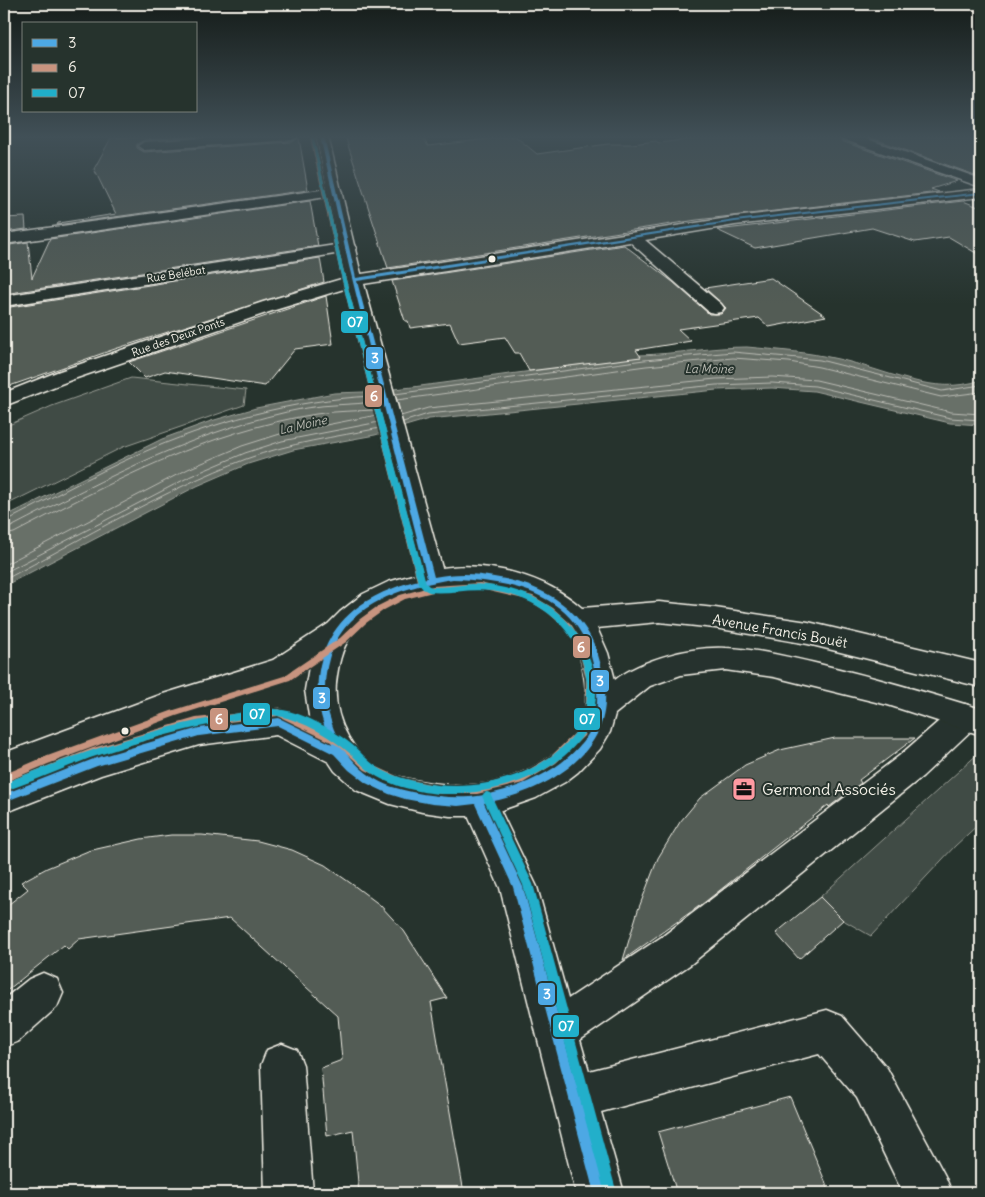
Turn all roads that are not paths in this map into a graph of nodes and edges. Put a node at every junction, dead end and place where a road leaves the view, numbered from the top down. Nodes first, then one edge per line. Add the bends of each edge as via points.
1 (311, 192) edge
2 (321, 192) edge
3 (334, 192) edge
4 (981, 192) edge
5 (114, 211) dead end
6 (632, 236) junction
7 (4, 239) edge
8 (348, 248) junction
9 (355, 280) junction
10 (4, 301) edge
11 (715, 308) dead end
12 (4, 400) edge
13 (430, 579) junction
14 (576, 619) junction
15 (337, 632) junction
16 (981, 675) edge
17 (600, 708) junction
18 (973, 719) edge
19 (337, 751) junction
20 (4, 768) edge
21 (4, 798) edge
22 (478, 800) junction
23 (44, 993) dead end
24 (4, 1026) edge
25 (557, 1031) junction
26 (282, 1065) dead end
27 (574, 1097) junction
28 (289, 1193) edge
29 (600, 1193) edge
30 (928, 1193) edge

1 - 5 street
2 - 7 street
3 - 8 street
4 - 6 street, Rue des Deux Ponts
6 - 9 street, Rue des Deux Ponts
6 - 11 street
8 - 9 street
8 - 10 street, Rue Belébat
9 - 12 street, Rue des Deux Ponts via 64,376
9 - 13 street
13 - 14 street via 481,576 506,580 534,590
13 - 15 street via 398,588 376,599
14 - 16 street, Avenue Francis Bouët via 659,612 715,618 808,633
14 - 17 street via 592,646 600,678
15 - 19 street via 322,664 319,690 323,716
15 - 20 street via 284,669 171,704
17 - 18 street via 639,678 680,664 725,659 774,665
17 - 22 street via 590,738 559,768 524,789
18 - 25 street via 677,950
19 - 21 street via 279,722 199,732 96,762
19 - 22 street via 362,776 397,792 439,800
22 - 25 street via 518,887
23 - 24 street
25 - 27 street
26 - 28 street
27 - 29 street
27 - 30 street via 827,1031 872,1083

